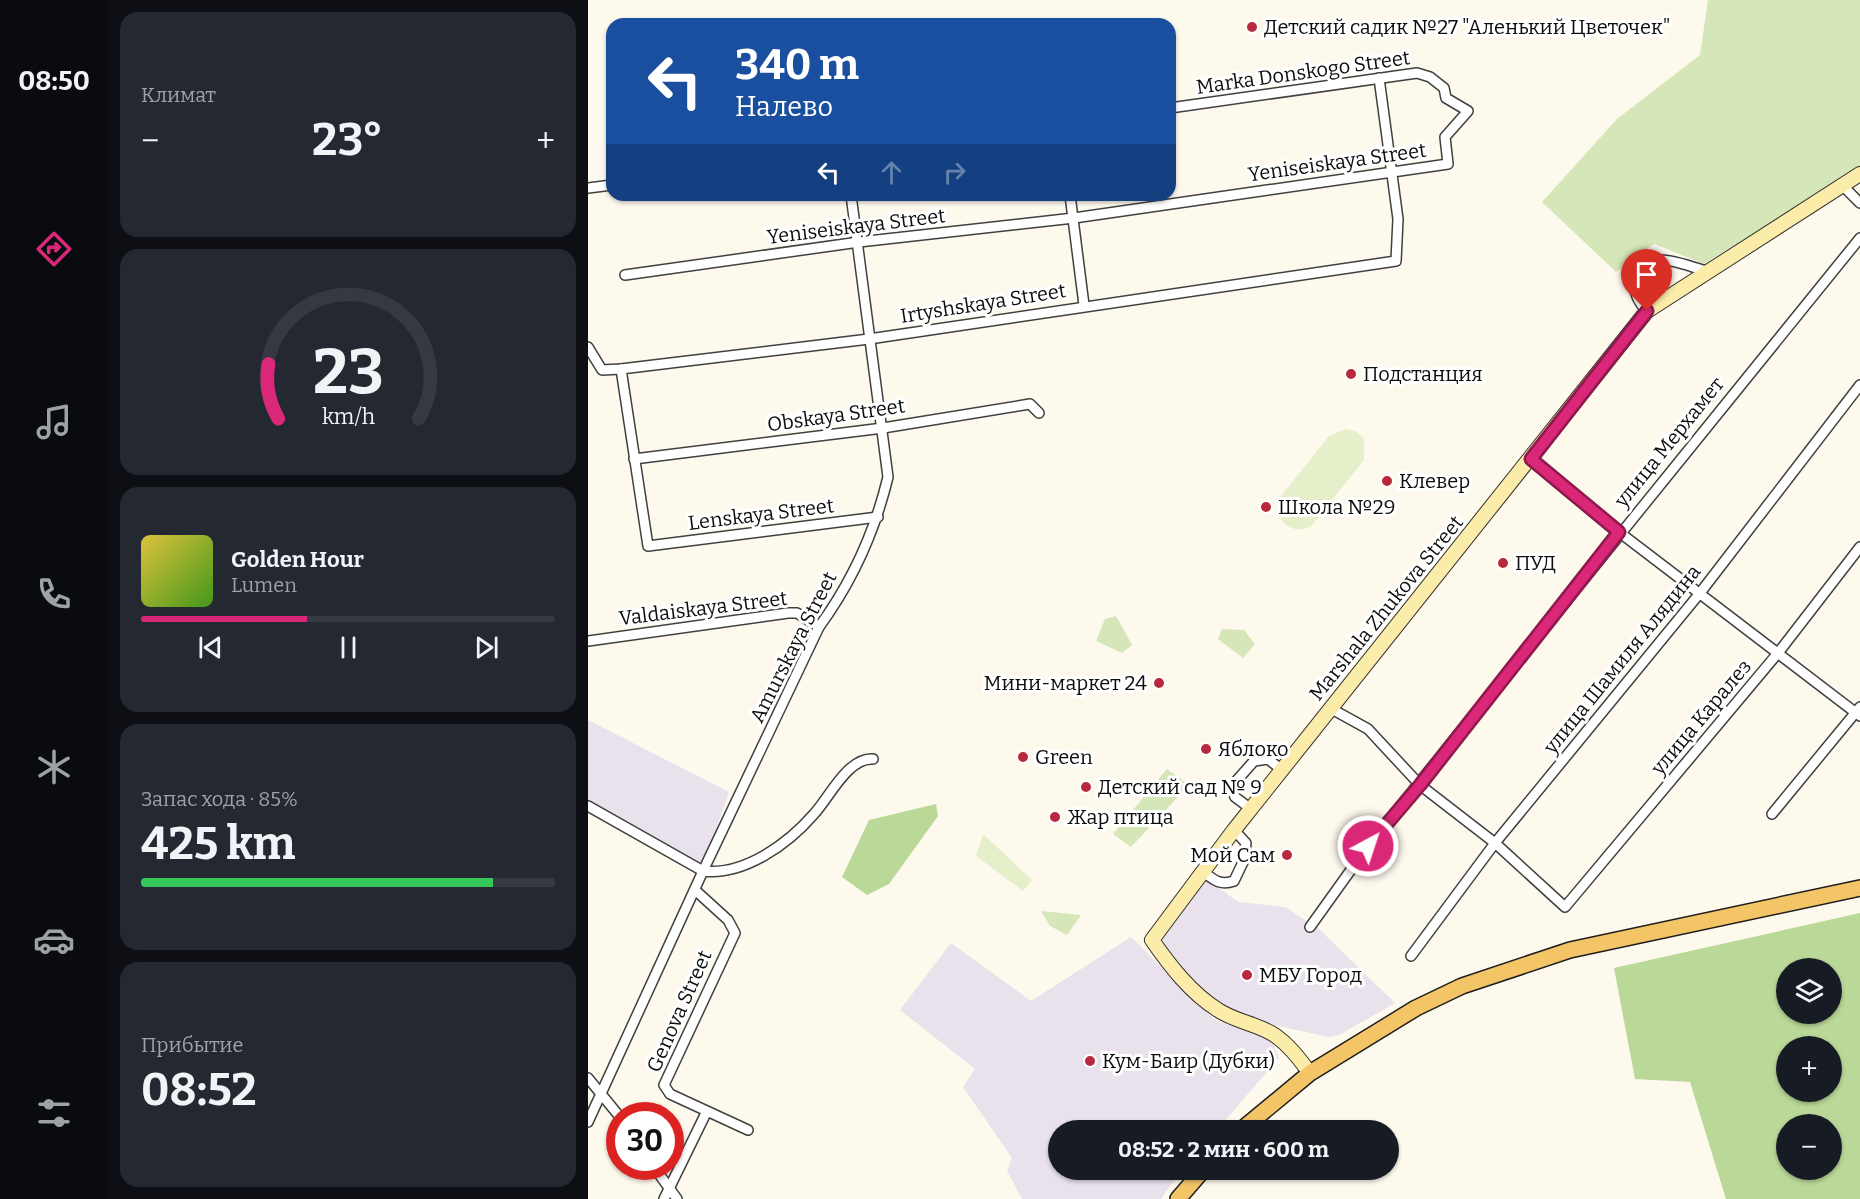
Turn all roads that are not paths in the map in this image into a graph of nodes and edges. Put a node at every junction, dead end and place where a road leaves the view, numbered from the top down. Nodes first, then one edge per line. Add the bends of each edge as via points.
1 (1379, 78) junction
2 (1176, 107) edge
3 (1448, 164) joint
4 (1392, 171) junction
5 (1860, 174) edge
6 (1842, 185) junction
7 (606, 186) edge
8 (588, 188) edge
9 (852, 201) edge
10 (1071, 201) edge
11 (1860, 203) edge
12 (1074, 218) junction
13 (1860, 238) edge
14 (859, 242) junction
15 (1706, 271) junction
16 (625, 275) dead end
17 (1084, 305) junction
18 (1652, 308) junction
19 (869, 339) junction
20 (588, 347) edge
21 (621, 369) junction
22 (1860, 385) edge
23 (1039, 412) dead end
24 (883, 428) junction
25 (634, 459) junction
26 (1531, 459) junction
27 (878, 517) junction
28 (1619, 532) junction
29 (1860, 547) edge
30 (1700, 593) junction
31 (819, 627) junction
32 (588, 641) edge
33 (1778, 653) junction
34 (1330, 708) junction
35 (1858, 712) edge
36 (873, 759) dead end
37 (1282, 770) junction
38 (1420, 785) junction
39 (588, 806) edge
40 (1251, 809) junction
41 (1772, 814) dead end
42 (1234, 830) junction
43 (1495, 843) junction
44 (702, 871) junction
45 (1202, 871) junction
46 (1860, 888) edge
47 (695, 890) junction
48 (1310, 927) dead end
49 (1411, 956) dead end
50 (1310, 1073) junction
51 (588, 1078) edge
52 (603, 1093) junction
53 (609, 1102) edge
54 (706, 1113) junction
55 (1253, 1120) edge
56 (588, 1122) edge
57 (748, 1130) dead end
58 (663, 1180) edge
59 (1194, 1180) edge
60 (669, 1188) junction
61 (664, 1199) edge
62 (677, 1199) edge
63 (1178, 1199) edge

1 - 2 street, Marka Donskogo Street
1 - 3 street, Marka Donskogo Street via 1424,74 1444,88 1446,98 1468,111 1445,137
1 - 4 street
3 - 4 street, Yeniseiskaya Street
4 - 12 street, Yeniseiskaya Street
4 - 17 street, Irtyshskaya Street via 1398,219 1396,261
5 - 6 street, Marshala Zhukova Street
6 - 11 street
6 - 15 street, Marshala Zhukova Street
7 - 8 street
9 - 14 street, Amurskaya Street
10 - 12 street
12 - 14 street, Yeniseiskaya Street
12 - 17 street
13 - 28 street, улица Мерхамет
14 - 16 street, Yeniseiskaya Street
14 - 19 street, Amurskaya Street
15 - 18 street, Marshala Zhukova Street
15 - 18 street via 1669,260 1644,262 1633,287 1637,301
17 - 19 street, Irtyshskaya Street
18 - 26 street, Marshala Zhukova Street
19 - 21 street, Irtyshskaya Street
19 - 24 street, Amurskaya Street
20 - 21 street, Irtyshskaya Street via 602,370
21 - 25 street
22 - 30 street, улица Шамиля Алядина
23 - 24 street, Obskaya Street via 1030,404
24 - 25 street, Obskaya Street
24 - 27 street, Amurskaya Street via 888,477
25 - 27 street, Lenskaya Street via 648,546
26 - 28 street
26 - 34 street, Marshala Zhukova Street
27 - 31 street, Amurskaya Street via 841,596
28 - 30 street
28 - 38 street, улица Мерхамет
29 - 33 street, улица Каралез
30 - 33 street
30 - 43 street, улица Шамиля Алядина
31 - 32 street, Valdaiskaya Street via 797,613
31 - 44 street, Amurskaya Street
33 - 35 street
33 - 43 street, улица Каралез via 1565,907
34 - 37 street, Marshala Zhukova Street
34 - 38 street via 1368,729
35 - 41 street
36 - 44 street via 846,774 813,816 775,849 730,870
37 - 40 street, Marshala Zhukova Street
37 - 40 street via 1268,759 1254,761 1231,787 1235,797
38 - 43 street
38 - 48 street, улица Мерхамет via 1368,846
39 - 44 street
40 - 42 street, Marshala Zhukova Street
42 - 45 street, Marshala Zhukova Street
42 - 45 street via 1246,843 1244,860 1234,881 1218,883
43 - 49 street, улица Шамиля Алядина
44 - 47 street, Amurskaya Street
45 - 50 street, Marshala Zhukova Street via 1152,940 1169,965 1206,1001 1238,1022 1275,1035
46 - 50 main road via 1603,943 1511,968 1416,1008
47 - 52 street, Amurskaya Street
47 - 54 street, Genova Street via 728,920 734,938 664,1081 670,1094
50 - 55 main road
51 - 52 street
52 - 53 street
52 - 56 street, Amurskaya Street
54 - 57 street, Genova Street
54 - 60 street
58 - 60 street
59 - 63 main road
60 - 61 street
60 - 62 street

